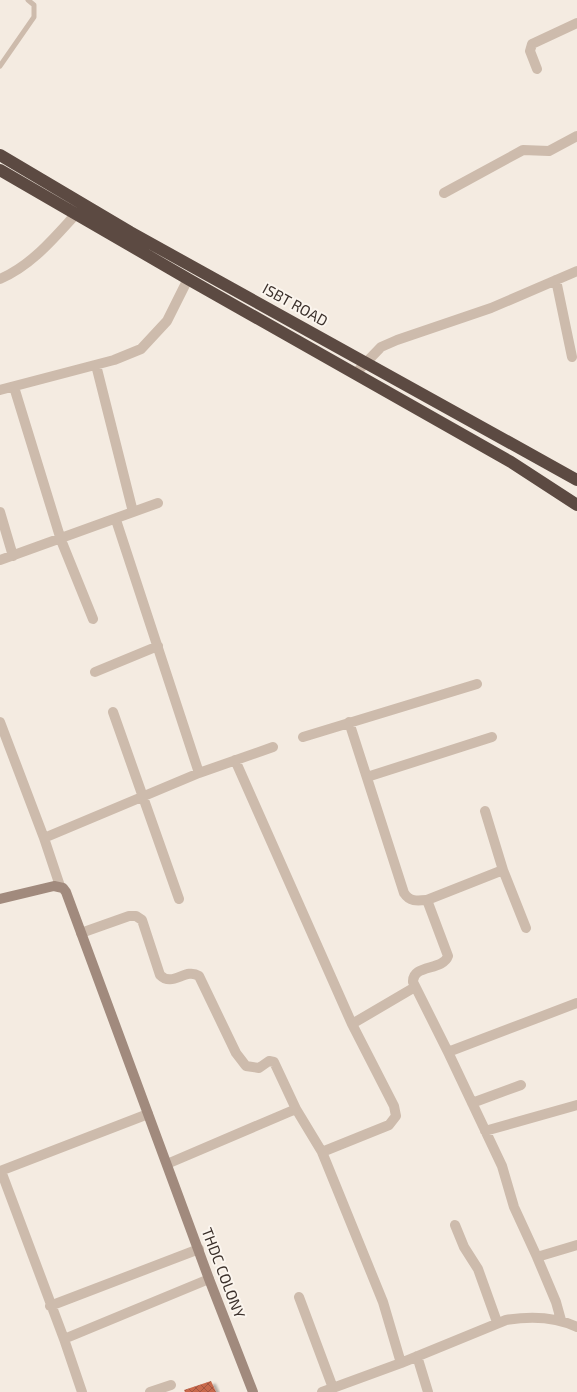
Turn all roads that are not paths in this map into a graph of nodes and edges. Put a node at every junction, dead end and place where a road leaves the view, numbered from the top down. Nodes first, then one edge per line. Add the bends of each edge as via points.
1 (28, 0) edge
2 (577, 23) edge
3 (0, 66) edge
4 (537, 69) dead end
5 (577, 136) edge
6 (0, 155) edge
7 (0, 170) edge
8 (444, 193) dead end
9 (76, 214) junction
10 (127, 237) junction
11 (577, 271) edge
12 (0, 279) edge
13 (188, 279) junction
14 (556, 280) junction
15 (572, 358) dead end
16 (366, 363) junction
17 (96, 365) junction
18 (356, 373) junction
19 (14, 387) junction
20 (0, 390) edge
21 (577, 480) edge
22 (158, 503) dead end
23 (577, 506) edge
24 (0, 512) edge
25 (133, 512) junction
26 (116, 520) junction
27 (61, 540) junction
28 (13, 556) junction
29 (0, 560) edge
30 (93, 619) dead end
31 (158, 646) junction
32 (95, 672) dead end
33 (477, 684) dead end
34 (113, 712) dead end
35 (0, 722) edge
36 (349, 722) junction
37 (303, 737) dead end
38 (492, 737) dead end
39 (273, 747) dead end
40 (235, 760) junction
41 (199, 773) junction
42 (367, 777) junction
43 (144, 796) junction
44 (485, 811) dead end
45 (44, 838) junction
46 (503, 870) junction
47 (60, 886) junction
48 (179, 898) dead end
49 (0, 900) edge
50 (427, 900) junction
51 (526, 928) dead end
52 (81, 933) junction
53 (415, 987) junction
54 (577, 1003) edge
55 (352, 1024) junction
56 (448, 1052) junction
57 (521, 1085) dead end
58 (472, 1102) junction
59 (577, 1106) edge
60 (296, 1109) junction
61 (148, 1114) junction
62 (485, 1131) junction
63 (322, 1152) junction
64 (167, 1164) junction
65 (0, 1171) edge
66 (455, 1225) dead end
67 (577, 1246) edge
68 (198, 1249) junction
69 (538, 1257) junction
70 (209, 1279) junction
71 (300, 1297) dead end
72 (50, 1306) junction
73 (561, 1320) junction
74 (497, 1322) junction
75 (577, 1327) edge
76 (64, 1339) junction
77 (413, 1357) junction
78 (400, 1363) junction
79 (171, 1385) dead end
80 (333, 1388) junction
81 (82, 1392) edge
82 (150, 1392) edge
83 (253, 1392) edge
84 (322, 1392) edge
85 (428, 1392) edge

1 - 3 lane via 34,5 34,17
2 - 4 street via 532,44 530,51
5 - 8 street via 549,151 523,150
6 - 10 highway, ISBT ROAD
7 - 9 highway
9 - 10 highway
9 - 12 street via 31,260
10 - 13 highway
10 - 16 highway, ISBT ROAD
11 - 14 street
13 - 17 street via 173,311 149,343 133,353
13 - 18 highway
14 - 15 street
14 - 16 street via 491,308 396,340 381,347
16 - 18 street
16 - 21 highway, ISBT ROAD
17 - 19 street
17 - 25 street
18 - 23 highway via 511,462
19 - 20 street
19 - 27 street
22 - 25 street
24 - 28 street
25 - 26 street
26 - 27 street
26 - 31 street
27 - 28 street
27 - 30 street
28 - 29 street
31 - 32 street
31 - 41 street
33 - 36 street
34 - 43 street
35 - 45 street
36 - 37 street
36 - 42 street
38 - 42 street
39 - 40 street
40 - 41 street
40 - 55 street
41 - 43 street
42 - 50 street via 404,893 411,900
43 - 45 street
43 - 48 street
44 - 46 street
45 - 47 street
46 - 50 street
46 - 51 street
47 - 49 street
47 - 52 street, THDC COLONY via 66,892
50 - 53 street via 448,956 443,963 415,975
52 - 60 street via 129,916 142,920 160,975 171,980 190,973 199,976 236,1053 246,1066 259,1068 269,1061 274,1062
52 - 61 street, THDC COLONY
53 - 55 street
53 - 56 street
54 - 56 street
55 - 63 street via 394,1106 396,1116 389,1125
56 - 58 street
57 - 58 street
58 - 62 street
59 - 62 street
60 - 63 street
60 - 64 street
61 - 64 street, THDC COLONY
61 - 65 street
62 - 69 street via 502,1166 518,1219
63 - 78 street via 383,1302
64 - 68 street, THDC COLONY
65 - 72 street
66 - 74 street via 464,1247 478,1269
67 - 69 street
68 - 70 street, THDC COLONY
68 - 72 street
69 - 73 street
70 - 76 street
70 - 83 street, THDC COLONY
71 - 80 street
72 - 76 street
73 - 74 street via 524,1317
73 - 75 street
74 - 77 street
76 - 81 street
77 - 78 street
77 - 85 street
78 - 80 street
79 - 82 street
80 - 84 street

